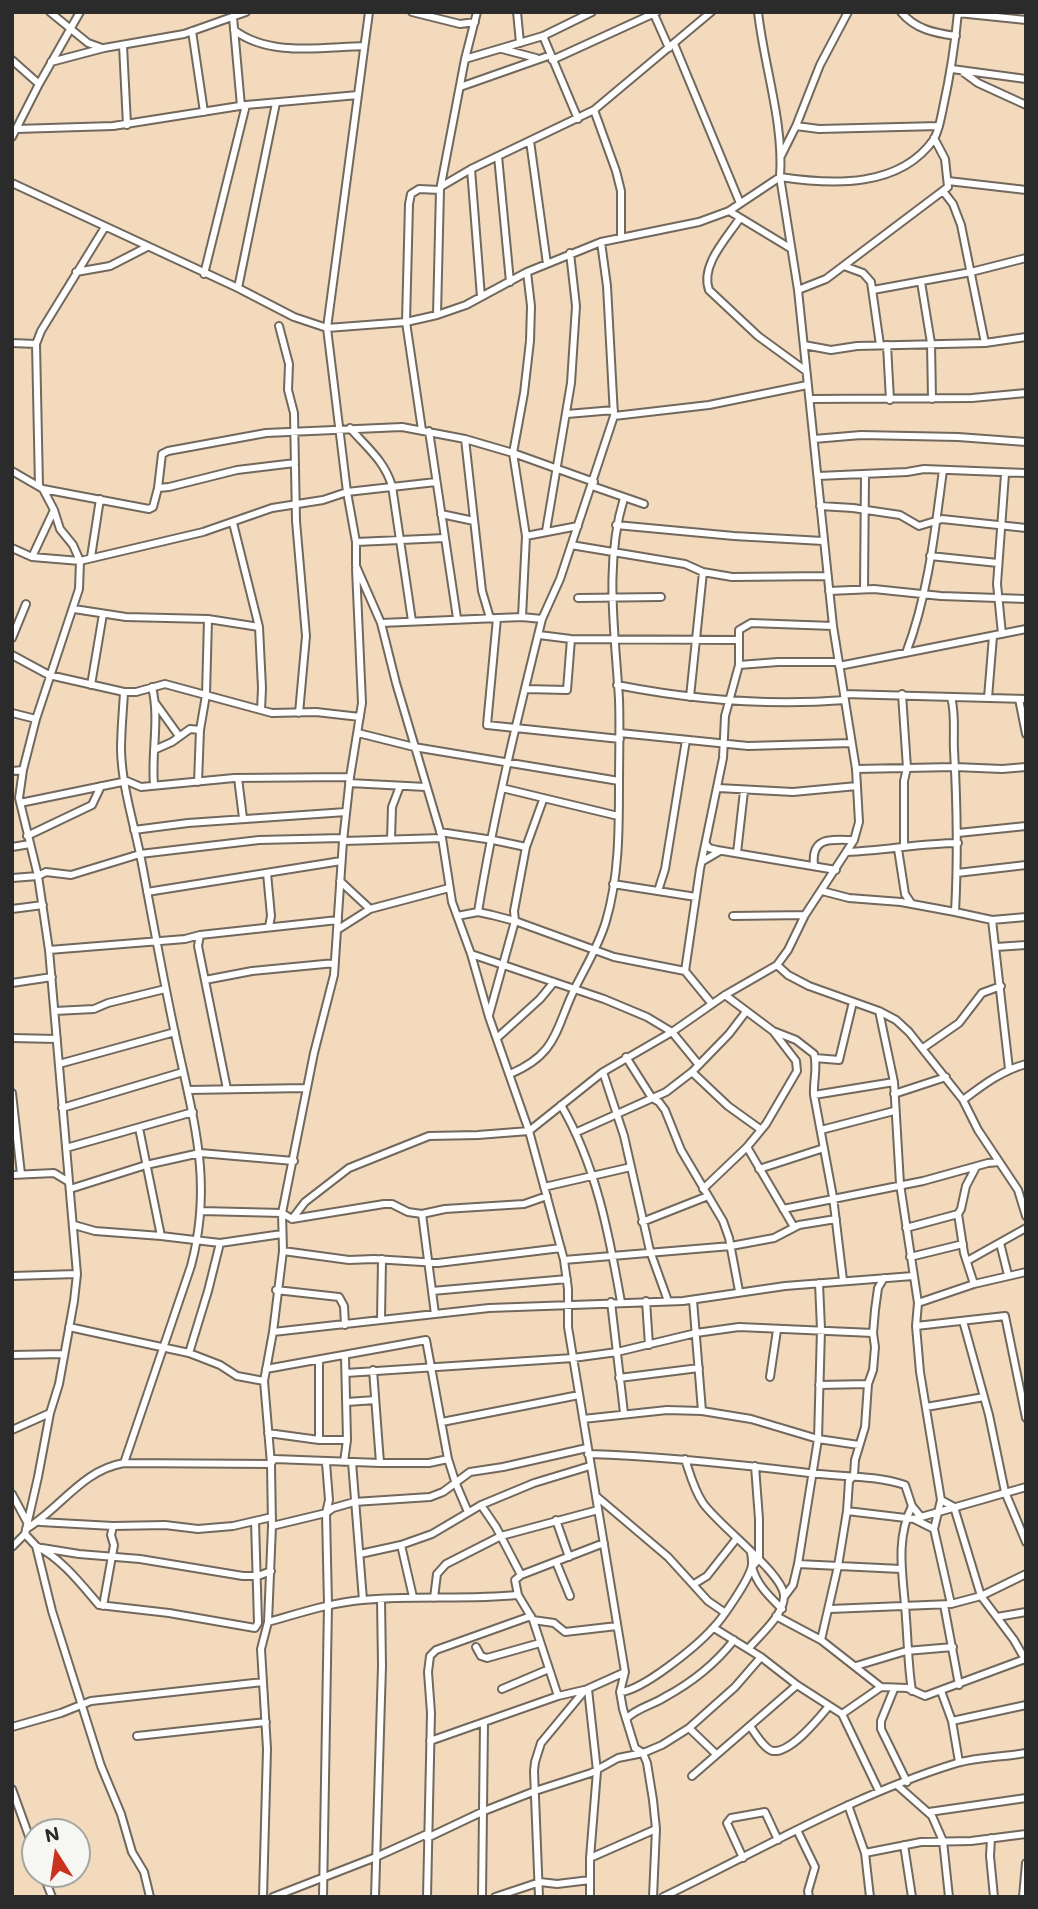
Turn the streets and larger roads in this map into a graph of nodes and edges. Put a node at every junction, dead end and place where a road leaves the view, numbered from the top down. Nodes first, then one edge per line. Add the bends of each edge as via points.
1 (50, 12) edge
2 (80, 12) edge
3 (246, 12) edge
4 (369, 12) edge
5 (412, 12) edge
6 (477, 12) edge
7 (517, 12) edge
8 (592, 12) edge
9 (711, 12) edge
10 (758, 12) edge
11 (848, 12) edge
12 (901, 12) edge
13 (958, 12) edge
14 (655, 13) edge
15 (1008, 15) edge
16 (228, 16) edge
17 (1026, 20) edge
18 (475, 22) junction
19 (460, 24) junction
20 (70, 30) junction
21 (234, 30) junction
22 (192, 31) junction
23 (543, 36) junction
24 (956, 36) junction
25 (471, 37) junction
26 (520, 43) junction
27 (123, 45) junction
28 (364, 46) junction
29 (671, 46) junction
30 (104, 48) junction
31 (500, 48) junction
32 (551, 58) junction
33 (465, 59) junction
34 (538, 59) junction
35 (12, 60) edge
36 (51, 62) junction
37 (952, 69) junction
38 (962, 71) junction
39 (1026, 79) edge
40 (39, 84) junction
41 (460, 87) junction
42 (358, 95) junction
43 (276, 103) junction
44 (1026, 105) edge
45 (243, 106) junction
46 (594, 110) junction
47 (204, 112) junction
48 (578, 119) junction
49 (127, 125) junction
50 (796, 126) junction
51 (939, 126) junction
52 (16, 129) junction
53 (12, 137) edge
54 (934, 138) junction
55 (530, 141) junction
56 (498, 156) junction
57 (780, 158) junction
58 (471, 169) junction
59 (780, 177) junction
60 (948, 181) junction
61 (12, 183) edge
62 (441, 188) junction
63 (1026, 190) edge
64 (943, 191) junction
65 (740, 203) junction
66 (729, 211) junction
67 (740, 218) junction
68 (105, 227) junction
69 (621, 237) junction
70 (601, 242) junction
71 (147, 247) junction
72 (790, 248) junction
73 (570, 253) junction
74 (1026, 258) edge
75 (547, 264) junction
76 (844, 266) junction
77 (76, 272) junction
78 (527, 272) junction
79 (971, 272) junction
80 (204, 274) junction
81 (510, 282) junction
82 (921, 282) junction
83 (238, 288) junction
84 (798, 290) junction
85 (873, 290) junction
86 (481, 298) junction
87 (437, 315) junction
88 (407, 322) junction
89 (279, 326) dead end
90 (327, 328) junction
91 (1026, 337) edge
92 (12, 343) edge
93 (985, 343) junction
94 (36, 344) junction
95 (931, 344) junction
96 (804, 345) junction
97 (884, 345) junction
98 (806, 371) junction
99 (807, 384) junction
100 (1026, 393) edge
101 (932, 399) junction
102 (810, 400) junction
103 (890, 400) junction
104 (614, 413) junction
105 (567, 414) junction
106 (350, 428) junction
107 (341, 429) junction
108 (425, 430) junction
109 (294, 432) junction
110 (465, 439) junction
111 (814, 439) junction
112 (1026, 442) edge
113 (513, 453) junction
114 (295, 463) junction
115 (556, 467) junction
116 (943, 470) junction
117 (12, 471) edge
118 (1026, 473) edge
119 (865, 474) junction
120 (1005, 474) junction
121 (818, 476) junction
122 (436, 482) junction
123 (593, 484) junction
124 (392, 486) junction
125 (41, 488) junction
126 (158, 488) junction
127 (347, 492) junction
128 (624, 498) junction
129 (100, 499) junction
130 (295, 504) junction
131 (644, 504) dead end
132 (820, 506) junction
133 (54, 510) junction
134 (863, 510) junction
135 (441, 514) junction
136 (474, 521) junction
137 (937, 521) junction
138 (233, 523) junction
139 (616, 525) junction
140 (578, 526) junction
141 (1000, 526) junction
142 (1026, 528) edge
143 (546, 531) junction
144 (526, 536) junction
145 (445, 538) junction
146 (400, 540) junction
147 (823, 541) junction
148 (356, 542) junction
149 (571, 545) junction
150 (12, 548) edge
151 (76, 551) junction
152 (612, 551) junction
153 (91, 553) junction
154 (930, 556) junction
155 (32, 557) junction
156 (80, 561) junction
157 (998, 563) junction
158 (356, 566) junction
159 (703, 572) junction
160 (828, 576) junction
161 (864, 589) junction
162 (829, 591) junction
163 (922, 594) junction
164 (613, 597) junction
165 (661, 597) dead end
166 (998, 597) junction
167 (578, 598) dead end
168 (1026, 599) edge
169 (26, 604) dead end
170 (74, 609) junction
171 (103, 614) junction
172 (522, 617) junction
173 (457, 618) junction
174 (494, 618) junction
175 (542, 619) junction
176 (208, 620) junction
177 (412, 621) junction
178 (381, 623) junction
179 (833, 626) junction
180 (259, 627) junction
181 (1026, 629) edge
182 (1002, 634) junction
183 (539, 635) junction
184 (993, 636) junction
185 (12, 638) edge
186 (571, 639) junction
187 (613, 639) junction
188 (695, 640) junction
189 (739, 640) junction
190 (906, 653) junction
191 (12, 655) edge
192 (839, 664) junction
193 (739, 665) junction
194 (49, 675) junction
195 (91, 685) junction
196 (617, 685) junction
197 (152, 687) junction
198 (525, 689) junction
199 (124, 692) junction
200 (902, 694) junction
201 (206, 695) junction
202 (845, 697) junction
203 (951, 697) junction
204 (966, 697) junction
205 (691, 698) junction
206 (988, 698) junction
207 (1022, 699) edge
208 (729, 701) junction
209 (156, 704) junction
210 (261, 710) junction
211 (955, 711) junction
212 (12, 713) edge
213 (299, 713) junction
214 (360, 717) junction
215 (36, 719) junction
216 (516, 729) junction
217 (200, 730) junction
218 (358, 733) junction
219 (1026, 734) edge
220 (179, 736) junction
221 (620, 736) junction
222 (686, 740) junction
223 (852, 743) junction
224 (724, 744) junction
225 (414, 747) junction
226 (154, 750) junction
227 (506, 762) junction
228 (955, 767) junction
229 (1026, 767) edge
230 (907, 768) junction
231 (856, 769) junction
232 (23, 770) junction
233 (12, 771) edge
234 (238, 778) junction
235 (350, 780) junction
236 (125, 781) junction
237 (619, 781) junction
238 (198, 782) junction
239 (155, 785) junction
240 (101, 786) junction
241 (400, 786) junction
242 (857, 786) junction
243 (426, 787) junction
244 (502, 788) junction
245 (718, 788) junction
246 (744, 791) junction
247 (12, 792) edge
248 (20, 800) junction
249 (543, 800) junction
250 (346, 812) junction
251 (618, 816) junction
252 (243, 818) junction
253 (1026, 826) edge
254 (134, 830) junction
255 (958, 834) junction
256 (441, 835) junction
257 (27, 836) junction
258 (343, 839) junction
259 (390, 839) junction
260 (493, 840) junction
261 (854, 840) junction
262 (958, 843) junction
263 (30, 844) junction
264 (706, 844) junction
265 (12, 847) edge
266 (526, 847) junction
267 (901, 848) junction
268 (720, 851) junction
269 (847, 852) junction
270 (140, 853) junction
271 (737, 853) junction
272 (341, 861) junction
273 (703, 861) junction
274 (814, 865) junction
275 (1026, 865) edge
276 (836, 870) junction
277 (267, 873) junction
278 (957, 873) junction
279 (38, 876) junction
280 (12, 878) edge
281 (340, 881) junction
282 (613, 884) junction
283 (449, 888) junction
284 (658, 891) junction
285 (822, 891) junction
286 (148, 892) junction
287 (905, 894) junction
288 (696, 897) junction
289 (901, 902) junction
290 (911, 903) junction
291 (43, 905) junction
292 (370, 908) junction
293 (12, 909) edge
294 (478, 912) junction
295 (955, 912) junction
296 (805, 915) junction
297 (457, 916) junction
298 (733, 916) dead end
299 (1026, 917) edge
300 (338, 920) junction
301 (515, 920) junction
302 (992, 920) junction
303 (269, 927) junction
304 (337, 930) junction
305 (200, 935) junction
306 (185, 939) junction
307 (157, 941) junction
308 (1026, 945) edge
309 (198, 946) junction
310 (996, 947) junction
311 (49, 950) junction
312 (596, 950) junction
313 (471, 954) junction
314 (335, 963) junction
315 (505, 965) junction
316 (777, 965) junction
317 (685, 971) junction
318 (51, 977) junction
319 (205, 980) junction
320 (554, 982) junction
321 (12, 983) edge
322 (1001, 986) junction
323 (165, 989) junction
324 (574, 990) junction
325 (725, 995) junction
326 (853, 1002) junction
327 (712, 1004) junction
328 (55, 1011) junction
329 (878, 1011) junction
330 (745, 1013) junction
331 (489, 1017) junction
332 (774, 1031) junction
333 (175, 1032) junction
334 (672, 1032) junction
335 (12, 1038) edge
336 (497, 1038) junction
337 (57, 1040) junction
338 (923, 1048) junction
339 (626, 1057) junction
340 (815, 1058) junction
341 (59, 1063) junction
342 (1026, 1064) edge
343 (699, 1065) junction
344 (1009, 1069) junction
345 (183, 1072) junction
346 (603, 1072) junction
347 (692, 1072) junction
348 (510, 1074) junction
349 (946, 1077) junction
350 (894, 1082) junction
351 (307, 1088) junction
352 (227, 1089) junction
353 (188, 1090) junction
354 (12, 1093) edge
355 (894, 1094) junction
356 (814, 1095) junction
357 (652, 1098) junction
358 (963, 1100) junction
359 (561, 1105) junction
360 (62, 1108) junction
361 (894, 1111) junction
362 (193, 1112) junction
363 (617, 1113) junction
364 (139, 1128) junction
365 (760, 1129) junction
366 (821, 1130) junction
367 (529, 1131) junction
368 (577, 1132) junction
369 (66, 1147) junction
370 (747, 1147) junction
371 (824, 1148) junction
372 (992, 1151) junction
373 (200, 1153) junction
374 (67, 1161) junction
375 (293, 1161) junction
376 (999, 1162) junction
377 (988, 1163) junction
378 (146, 1165) junction
379 (631, 1167) junction
380 (976, 1167) junction
381 (759, 1169) junction
382 (54, 1173) junction
383 (21, 1174) junction
384 (12, 1175) edge
385 (593, 1175) junction
386 (901, 1184) junction
387 (69, 1186) junction
388 (544, 1187) junction
389 (704, 1189) junction
390 (547, 1196) junction
391 (708, 1196) junction
392 (833, 1197) junction
393 (783, 1209) junction
394 (201, 1211) junction
395 (282, 1213) junction
396 (422, 1214) junction
397 (958, 1214) junction
398 (1026, 1216) edge
399 (292, 1219) junction
400 (836, 1219) junction
401 (642, 1222) junction
402 (74, 1225) junction
403 (794, 1227) junction
404 (906, 1228) junction
405 (1026, 1228) edge
406 (282, 1234) junction
407 (161, 1236) junction
408 (198, 1240) junction
409 (220, 1243) junction
410 (1000, 1243) junction
411 (963, 1244) junction
412 (731, 1246) junction
413 (561, 1248) junction
414 (282, 1251) junction
415 (650, 1251) junction
416 (612, 1255) junction
417 (910, 1257) junction
418 (382, 1259) junction
419 (564, 1260) junction
420 (967, 1261) junction
421 (428, 1262) junction
422 (1026, 1272) edge
423 (77, 1274) junction
424 (1008, 1275) junction
425 (12, 1276) edge
426 (913, 1276) junction
427 (884, 1278) junction
428 (567, 1279) junction
429 (875, 1279) junction
430 (843, 1280) junction
431 (820, 1283) junction
432 (974, 1284) junction
433 (878, 1288) junction
434 (276, 1290) junction
435 (432, 1290) junction
436 (739, 1292) junction
437 (693, 1300) junction
438 (646, 1301) junction
439 (668, 1301) junction
440 (611, 1302) junction
441 (621, 1302) junction
442 (918, 1303) junction
443 (568, 1305) junction
444 (435, 1314) junction
445 (381, 1320) junction
446 (963, 1321) junction
447 (345, 1325) junction
448 (916, 1326) junction
449 (69, 1327) junction
450 (821, 1329) junction
451 (777, 1330) junction
452 (273, 1332) junction
453 (696, 1333) junction
454 (873, 1333) junction
455 (649, 1345) junction
456 (162, 1348) junction
457 (617, 1352) junction
458 (189, 1353) junction
459 (64, 1354) junction
460 (12, 1355) edge
461 (345, 1356) junction
462 (573, 1358) junction
463 (319, 1361) junction
464 (433, 1367) junction
465 (699, 1368) junction
466 (266, 1369) junction
467 (373, 1370) junction
468 (346, 1373) junction
469 (770, 1377) dead end
470 (620, 1378) junction
471 (264, 1381) junction
472 (868, 1384) junction
473 (819, 1385) junction
474 (579, 1395) junction
475 (984, 1397) junction
476 (375, 1400) junction
477 (346, 1402) junction
478 (926, 1407) junction
479 (702, 1410) junction
480 (50, 1413) junction
481 (624, 1413) junction
482 (1026, 1418) edge
483 (583, 1419) junction
484 (442, 1422) junction
485 (12, 1430) edge
486 (268, 1433) junction
487 (818, 1439) junction
488 (320, 1440) junction
489 (347, 1440) junction
490 (859, 1446) junction
491 (588, 1451) junction
492 (449, 1459) junction
493 (685, 1459) junction
494 (326, 1462) junction
495 (344, 1462) junction
496 (352, 1462) junction
497 (124, 1463) junction
498 (380, 1463) junction
499 (271, 1464) junction
500 (590, 1466) junction
501 (755, 1466) junction
502 (813, 1473) junction
503 (854, 1475) junction
504 (456, 1484) junction
505 (1026, 1488) edge
506 (1005, 1492) junction
507 (12, 1494) edge
508 (595, 1496) junction
509 (941, 1500) junction
510 (355, 1502) junction
511 (481, 1505) junction
512 (912, 1506) junction
513 (954, 1507) junction
514 (598, 1510) junction
515 (847, 1511) junction
516 (468, 1512) junction
517 (937, 1512) junction
518 (326, 1513) junction
519 (272, 1517) junction
520 (917, 1518) junction
521 (905, 1519) junction
522 (556, 1520) junction
523 (255, 1521) junction
524 (38, 1522) junction
525 (113, 1526) junction
526 (272, 1526) junction
527 (26, 1528) junction
528 (933, 1529) junction
529 (501, 1536) junction
530 (737, 1538) junction
531 (1026, 1542) edge
532 (604, 1543) junction
533 (401, 1545) junction
534 (38, 1546) junction
535 (12, 1547) edge
536 (360, 1553) junction
537 (751, 1553) junction
538 (111, 1556) junction
539 (569, 1557) junction
540 (759, 1559) junction
541 (556, 1562) junction
542 (798, 1564) junction
543 (838, 1566) junction
544 (752, 1567) junction
545 (901, 1569) junction
546 (271, 1571) junction
547 (1026, 1574) edge
548 (521, 1575) junction
549 (258, 1576) junction
550 (694, 1584) junction
551 (518, 1595) junction
552 (570, 1596) dead end
553 (981, 1596) junction
554 (413, 1597) junction
555 (784, 1597) junction
556 (434, 1598) junction
557 (381, 1599) junction
558 (363, 1600) junction
559 (328, 1605) junction
560 (905, 1605) junction
561 (947, 1605) junction
562 (103, 1606) junction
563 (782, 1609) junction
564 (830, 1609) junction
565 (724, 1612) junction
566 (1026, 1612) edge
567 (776, 1616) junction
568 (997, 1617) junction
569 (532, 1618) junction
570 (268, 1622) junction
571 (617, 1626) junction
572 (714, 1628) junction
573 (734, 1640) junction
574 (821, 1640) junction
575 (540, 1643) junction
576 (476, 1647) dead end
577 (953, 1647) junction
578 (748, 1649) junction
579 (906, 1651) junction
580 (761, 1657) junction
581 (1025, 1660) edge
582 (856, 1665) junction
583 (549, 1669) junction
584 (625, 1672) junction
585 (263, 1682) junction
586 (797, 1685) junction
587 (959, 1685) junction
588 (881, 1687) junction
589 (502, 1689) dead end
590 (587, 1689) junction
591 (894, 1689) junction
592 (912, 1690) junction
593 (941, 1691) junction
594 (620, 1692) junction
595 (558, 1696) junction
596 (82, 1704) junction
597 (1026, 1705) edge
598 (829, 1706) junction
599 (842, 1714) junction
600 (626, 1719) junction
601 (952, 1721) junction
602 (266, 1722) junction
603 (484, 1723) junction
604 (750, 1726) junction
605 (12, 1727) edge
606 (689, 1728) junction
607 (137, 1736) dead end
608 (430, 1741) junction
609 (643, 1753) junction
610 (716, 1754) junction
611 (1026, 1754) edge
612 (959, 1762) junction
613 (597, 1771) junction
614 (692, 1776) dead end
615 (907, 1782) junction
616 (897, 1785) junction
617 (12, 1790) edge
618 (535, 1791) junction
619 (879, 1791) junction
620 (1026, 1798) edge
621 (848, 1805) junction
622 (484, 1811) junction
623 (929, 1812) junction
624 (22, 1818) edge
625 (656, 1829) junction
626 (441, 1830) junction
627 (797, 1830) junction
628 (427, 1833) junction
629 (1026, 1834) edge
630 (992, 1838) junction
631 (778, 1840) junction
632 (1026, 1840) edge
633 (943, 1841) junction
634 (904, 1845) junction
635 (865, 1853) junction
636 (376, 1857) junction
637 (590, 1858) junction
638 (743, 1858) junction
639 (1026, 1863) edge
640 (324, 1878) junction
641 (590, 1880) junction
642 (540, 1882) junction
643 (150, 1897) edge
644 (263, 1897) edge
645 (273, 1897) edge
646 (323, 1897) edge
647 (375, 1897) edge
648 (427, 1897) edge
649 (482, 1897) edge
650 (495, 1897) edge
651 (539, 1897) edge
652 (590, 1897) edge
653 (653, 1897) edge
654 (663, 1897) edge
655 (809, 1897) edge
656 (870, 1897) edge
657 (912, 1897) edge
658 (949, 1897) edge
659 (994, 1897) edge
660 (1023, 1897) edge

1 - 20 street
2 - 20 street
3 - 16 street
4 - 28 street
5 - 19 street
6 - 18 street
7 - 26 street
8 - 23 street
9 - 29 street
10 - 57 street
11 - 50 street
12 - 24 street via 924,30
13 - 15 street
13 - 24 street
14 - 29 street
14 - 32 street
15 - 17 street
16 - 21 street
16 - 22 street
18 - 19 street
18 - 25 street
19 - 25 street
20 - 30 street
20 - 36 street
21 - 28 street via 247,40 268,46
21 - 45 street
22 - 27 street
22 - 47 street
23 - 26 street
23 - 32 street
24 - 37 street
25 - 33 street
26 - 31 street
27 - 30 street
27 - 49 street
28 - 42 street
29 - 46 street
29 - 65 street
30 - 36 street
31 - 33 street
31 - 34 street
32 - 34 street
32 - 48 street
33 - 41 street
34 - 41 street
35 - 40 street
36 - 40 street
37 - 38 street
37 - 51 street
38 - 39 street
38 - 44 street
40 - 52 street
41 - 62 street
42 - 43 street
42 - 90 street
43 - 45 street
43 - 83 street
45 - 47 street
45 - 80 street
46 - 48 street
46 - 69 street via 621,191
47 - 49 street
48 - 55 street
49 - 52 street
50 - 51 street
50 - 57 street
51 - 54 street
52 - 53 street
54 - 59 street via 899,170 880,178 819,182
54 - 60 street via 945,159
55 - 56 street
55 - 75 street
56 - 58 street
56 - 81 street
57 - 59 street
58 - 62 street
58 - 86 street
59 - 65 street
59 - 72 street
60 - 63 street
60 - 64 street
61 - 68 street
62 - 87 street
62 - 88 street via 411,194
64 - 76 street
64 - 79 street via 961,225
65 - 66 street
66 - 67 street
66 - 69 street via 699,222
67 - 72 street
67 - 98 street via 709,266 705,280 709,290 758,336
68 - 71 street
68 - 77 street
69 - 70 street
70 - 73 street
70 - 104 street
71 - 77 street via 110,265
71 - 80 street
72 - 84 street
73 - 75 street
73 - 105 street via 576,327
74 - 79 street
75 - 78 street
76 - 84 street via 827,279
76 - 85 street via 868,276
77 - 94 street
78 - 81 street
78 - 113 street via 530,341
79 - 82 street
79 - 93 street
80 - 83 street
81 - 86 street
82 - 85 street
82 - 95 street
83 - 90 street
84 - 96 street
85 - 97 street
86 - 87 street
87 - 88 street
88 - 90 street
88 - 108 street
89 - 109 street via 289,364
90 - 107 street
91 - 93 street
92 - 94 street
93 - 95 street
94 - 125 street
95 - 97 street
95 - 101 street
96 - 97 street via 823,350
96 - 98 street
97 - 103 street
98 - 99 street
99 - 102 street
99 - 104 street via 709,405
100 - 101 street
101 - 103 street
102 - 103 street
102 - 111 street
104 - 105 street
104 - 123 street
105 - 115 street
106 - 107 street
106 - 108 street
106 - 124 street via 377,455
107 - 109 street
107 - 127 street
108 - 110 street
108 - 122 street
109 - 114 street
109 - 126 street via 253,434 167,451 162,454
110 - 113 street
110 - 136 street
111 - 112 street via 860,435
111 - 121 street
113 - 115 street
113 - 144 street
114 - 126 street via 237,470
114 - 130 street
115 - 123 street
115 - 143 street
116 - 119 street
116 - 120 street
116 - 137 street
117 - 125 street
118 - 120 street
119 - 121 street
119 - 134 street
120 - 141 street
121 - 132 street
122 - 124 street
122 - 135 street
123 - 128 street
123 - 140 street
124 - 127 street
124 - 146 street
125 - 129 street
125 - 133 street
126 - 129 street via 149,509
127 - 130 street
127 - 148 street
128 - 131 street
128 - 139 street
129 - 153 street
130 - 138 street
130 - 213 street via 307,646
132 - 134 street
132 - 147 street
133 - 151 street via 60,529
133 - 155 street
134 - 137 street via 900,515 919,526
134 - 161 street
135 - 136 street
135 - 145 street
136 - 174 street via 482,591
137 - 141 street
137 - 154 street
138 - 153 street via 141,548
138 - 180 street
139 - 147 street
139 - 152 street
140 - 143 street
140 - 149 street
141 - 142 street
141 - 157 street
143 - 144 street
144 - 172 street
145 - 146 street
145 - 173 street
146 - 148 street
146 - 177 street
147 - 160 street
148 - 158 street
149 - 152 street
149 - 175 street
150 - 155 street
151 - 153 street
151 - 156 street
152 - 159 street via 685,564
152 - 164 street
153 - 156 street
154 - 157 street
154 - 163 street
155 - 156 street
156 - 170 street
157 - 166 street
158 - 178 street
158 - 214 street
159 - 160 street via 732,577
159 - 188 street
160 - 162 street
161 - 162 street
161 - 163 street
162 - 179 street
163 - 166 street
163 - 190 street
164 - 165 street
164 - 167 street
164 - 187 street
166 - 168 street
166 - 182 street
169 - 185 street
170 - 171 street
170 - 194 street
171 - 176 street
171 - 195 street
172 - 174 street
172 - 175 street
173 - 174 street
173 - 177 street
174 - 216 street via 486,723
175 - 183 street
176 - 180 street
176 - 201 street
177 - 178 street
178 - 225 street
179 - 189 street via 751,623 739,630
179 - 192 street
180 - 210 street
181 - 182 street
182 - 184 street
183 - 186 street
183 - 198 street
184 - 190 street
184 - 206 street
186 - 187 street
186 - 198 street via 567,690
187 - 188 street
187 - 196 street
188 - 189 street
188 - 205 street
189 - 193 street
190 - 192 street
191 - 194 street
192 - 193 street
192 - 202 street
193 - 208 street
194 - 195 street
194 - 215 street
195 - 199 street
196 - 205 street
196 - 221 street
197 - 199 street
197 - 201 street via 165,684
197 - 209 street
198 - 216 street
199 - 236 street via 121,750
200 - 202 street
200 - 203 street
200 - 230 street
201 - 210 street
201 - 217 street
202 - 208 street via 799,703
202 - 223 street
203 - 204 street
203 - 211 street
204 - 206 street
204 - 211 street
205 - 208 street
206 - 207 street
207 - 219 street
208 - 224 street
209 - 220 street
209 - 226 street
210 - 213 street
211 - 228 street
212 - 215 street
213 - 214 street
214 - 218 street
215 - 232 street
216 - 221 street
216 - 227 street
217 - 220 street via 190,729
217 - 238 street
218 - 225 street
218 - 235 street
220 - 226 street
221 - 222 street
221 - 237 street
222 - 224 street
222 - 284 street
223 - 224 street
223 - 231 street
224 - 245 street
225 - 227 street
225 - 243 street
226 - 239 street
227 - 237 street
227 - 244 street
228 - 229 street
228 - 230 street
228 - 255 street
230 - 231 street
230 - 267 street
231 - 242 street
232 - 233 street
232 - 248 street
234 - 235 street
234 - 238 street
234 - 252 street
235 - 241 street
235 - 250 street
236 - 239 street via 141,787
236 - 240 street
236 - 254 street
237 - 251 street
238 - 239 street
240 - 248 street
240 - 257 street via 92,805
241 - 243 street
241 - 259 street via 392,807
242 - 246 street
242 - 261 street via 859,822
243 - 256 street
244 - 249 street
244 - 260 street
245 - 246 street
245 - 264 street
246 - 271 street
247 - 248 street
248 - 257 street
249 - 251 street
249 - 266 street
250 - 252 street
250 - 258 street
251 - 282 street
252 - 254 street
253 - 255 street
254 - 270 street
255 - 262 street
256 - 259 street
256 - 260 street
256 - 283 street
257 - 263 street
258 - 259 street
258 - 270 street via 276,838
258 - 272 street
260 - 266 street
260 - 294 street
261 - 269 street
261 - 274 street via 820,842 813,854
262 - 267 street
262 - 278 street
263 - 265 street
263 - 279 street
264 - 268 street
264 - 273 street
266 - 301 street
267 - 269 street
267 - 287 street
268 - 271 street
268 - 273 street
269 - 276 street
270 - 279 street via 71,874 46,872
270 - 286 street
271 - 274 street
272 - 277 street
272 - 281 street
273 - 288 street
274 - 276 street
275 - 278 street
276 - 285 street
277 - 286 street
277 - 303 street
278 - 295 street
279 - 280 street
279 - 291 street
281 - 292 street
281 - 300 street
282 - 284 street
282 - 312 street
283 - 292 street
283 - 297 street
284 - 288 street
285 - 289 street
285 - 296 street
286 - 307 street
287 - 289 street
287 - 290 street
288 - 317 street
289 - 290 street
290 - 295 street
291 - 293 street
291 - 311 street
292 - 304 street
294 - 297 street
294 - 301 street
295 - 302 street
296 - 298 street
296 - 316 street
297 - 313 street
299 - 302 street
300 - 303 street
300 - 304 street
301 - 312 street
301 - 315 street
302 - 310 street
303 - 305 street
304 - 314 street
305 - 306 street
305 - 309 street
306 - 307 street
306 - 309 street
307 - 311 street
307 - 323 street
308 - 310 street
309 - 319 street
310 - 322 street
311 - 318 street
312 - 317 street
312 - 324 street
313 - 315 street
313 - 331 street
314 - 319 street
314 - 351 street
315 - 320 street
315 - 331 street
316 - 325 street
316 - 326 street via 809,986
317 - 327 street
318 - 321 street
318 - 328 street
319 - 352 street
320 - 324 street
320 - 336 street
322 - 338 street via 982,993 959,1023
322 - 344 street
323 - 328 street via 94,1009
323 - 333 street
324 - 334 street via 631,1010
324 - 348 street via 545,1052
325 - 327 street
325 - 330 street
326 - 329 street
326 - 340 street via 839,1060
327 - 334 street
328 - 337 street
329 - 338 street via 896,1020
329 - 350 street
330 - 332 street
330 - 343 street
331 - 336 street
332 - 340 street via 796,1040
332 - 365 street via 798,1068
333 - 341 street
333 - 345 street
334 - 339 street
334 - 343 street
335 - 337 street
336 - 348 street
337 - 341 street
338 - 349 street
339 - 346 street
339 - 357 street
340 - 356 street
341 - 360 street
342 - 344 street
343 - 347 street
344 - 358 street
345 - 353 street
345 - 360 street
346 - 359 street
346 - 363 street
347 - 357 street
347 - 365 street
348 - 367 street
349 - 355 street
349 - 358 street
350 - 355 street
350 - 356 street
351 - 352 street
351 - 375 street
352 - 353 street
353 - 362 street
354 - 383 street
355 - 361 street
356 - 366 street
357 - 363 street
357 - 389 street via 665,1110
358 - 372 street
359 - 367 street
359 - 368 street
360 - 369 street
361 - 366 street
361 - 386 street
362 - 364 street
362 - 373 street
363 - 368 street
363 - 379 street
364 - 369 street
364 - 378 street
365 - 370 street
366 - 371 street
367 - 388 street
367 - 399 street via 429,1136 349,1168 305,1202
368 - 385 street
369 - 374 street
370 - 381 street
370 - 389 street
371 - 381 street
371 - 392 street
372 - 376 street
372 - 377 street
373 - 375 street
373 - 378 street
373 - 394 street
374 - 382 street
374 - 387 street
375 - 395 street
376 - 377 street
376 - 398 street via 1018,1190
377 - 380 street
378 - 387 street
378 - 407 street
379 - 385 street
379 - 401 street
380 - 386 street
380 - 397 street
381 - 393 street
382 - 383 street
382 - 387 street
383 - 384 street
385 - 388 street
385 - 416 street
386 - 392 street
386 - 404 street
387 - 402 street
388 - 390 street
389 - 391 street
390 - 396 street via 524,1204
390 - 413 street
391 - 401 street
391 - 412 street via 723,1220
392 - 393 street
392 - 400 street
393 - 403 street
394 - 395 street
394 - 408 street
395 - 399 street
395 - 406 street
396 - 399 street via 384,1204
396 - 421 street
397 - 404 street
397 - 411 street
400 - 403 street
400 - 430 street
401 - 415 street
402 - 407 street
402 - 423 street
403 - 412 street via 774,1238
404 - 417 street
405 - 410 street
406 - 409 street
406 - 414 street
407 - 408 street
408 - 409 street
408 - 456 street
409 - 458 street
410 - 420 street
410 - 424 street
411 - 417 street
411 - 420 street
412 - 415 street
412 - 436 street
413 - 419 street
413 - 421 street
414 - 418 street via 348,1260
414 - 434 street
415 - 416 street
415 - 439 street
416 - 419 street
416 - 441 street
417 - 426 street
418 - 421 street
418 - 445 street
419 - 428 street
420 - 432 street
421 - 435 street
422 - 424 street
423 - 425 street
423 - 449 street
424 - 432 street
426 - 427 street
426 - 442 street
427 - 429 street
427 - 433 street
428 - 435 street
428 - 443 street
429 - 430 street
429 - 433 street
430 - 431 street
431 - 436 street
431 - 450 street
432 - 442 street
433 - 454 street
434 - 447 street via 340,1297
434 - 452 street
435 - 444 street
436 - 437 street
437 - 439 street
437 - 453 street
438 - 439 street
438 - 441 street
438 - 455 street
440 - 441 street
440 - 443 street
440 - 457 street
442 - 448 street
443 - 444 street
443 - 462 street
444 - 445 street
445 - 447 street
446 - 448 street
446 - 475 street
446 - 482 street via 1005,1316
447 - 452 street
448 - 478 street
449 - 456 street
449 - 459 street
450 - 451 street
450 - 454 street
450 - 473 street
451 - 453 street via 738,1327
451 - 469 street
452 - 466 street
453 - 455 street
453 - 465 street
454 - 472 street via 873,1370
455 - 457 street
456 - 458 street
456 - 497 street
457 - 462 street
457 - 470 street
458 - 471 street via 237,1376
459 - 460 street
459 - 480 street
461 - 463 street
461 - 464 street via 424,1340
461 - 468 street
462 - 464 street
462 - 474 street
463 - 466 street
463 - 488 street
464 - 467 street
464 - 484 street
465 - 470 street
465 - 479 street
466 - 471 street
467 - 468 street
467 - 476 street
468 - 477 street
470 - 481 street
471 - 486 street
472 - 473 street
472 - 490 street
473 - 487 street
474 - 483 street
474 - 484 street
475 - 478 street
475 - 506 street
476 - 477 street
476 - 498 street
477 - 489 street
478 - 509 street
479 - 481 street
479 - 487 street
480 - 485 street
480 - 527 street
481 - 483 street
483 - 491 street
484 - 492 street
486 - 488 street
486 - 499 street
487 - 490 street
487 - 502 street
488 - 489 street
489 - 495 street
490 - 503 street
491 - 493 street
491 - 500 street
491 - 504 street via 470,1472
492 - 498 street
492 - 504 street
493 - 501 street
493 - 530 street via 704,1504
494 - 495 street
494 - 499 street via 274,1459
494 - 518 street
495 - 496 street
496 - 498 street
496 - 510 street
497 - 499 street
497 - 524 street via 92,1475
499 - 519 street
500 - 508 street
500 - 511 street
501 - 502 street
501 - 540 street
502 - 503 street
502 - 542 street
503 - 512 street via 905,1485
503 - 515 street via 849,1481
504 - 510 street via 430,1497
504 - 516 street
505 - 506 street
506 - 513 street
506 - 531 street
507 - 527 street
508 - 514 street
508 - 550 street
509 - 513 street
509 - 517 street
510 - 518 street
510 - 536 street
511 - 516 street
511 - 529 street
512 - 520 street
512 - 521 street
513 - 517 street
513 - 553 street
514 - 522 street
514 - 532 street
515 - 521 street
515 - 543 street
516 - 533 street via 432,1534
517 - 520 street
517 - 528 street
518 - 526 street
518 - 559 street
519 - 523 street
519 - 526 street
520 - 521 street
520 - 528 street
521 - 545 street
522 - 529 street
522 - 539 street
523 - 525 street via 198,1529
523 - 549 street
524 - 525 street
524 - 527 street
525 - 538 street
526 - 546 street
527 - 534 street
527 - 535 street
528 - 561 street
529 - 548 street
529 - 556 street via 441,1569
530 - 537 street
530 - 550 street via 707,1576
532 - 539 street
532 - 571 street
533 - 536 street
533 - 554 street
534 - 538 street
534 - 562 street
534 - 596 street via 52,1611
536 - 558 street
537 - 540 street
537 - 544 street
538 - 549 street
538 - 562 street
539 - 541 street
540 - 544 street
540 - 555 street via 783,1588
541 - 548 street
541 - 552 street
542 - 543 street
542 - 555 street via 793,1586
543 - 545 street
543 - 564 street
544 - 563 street via 756,1579
544 - 565 street
545 - 560 street
546 - 549 street
546 - 570 street
547 - 553 street
548 - 551 street via 515,1580
549 - 562 street via 255,1628
550 - 565 street
551 - 556 street
551 - 569 street
553 - 561 street
553 - 568 street
554 - 556 street
554 - 557 street
555 - 563 street
557 - 558 street
557 - 636 street
558 - 559 street
559 - 570 street
559 - 640 street
560 - 561 street
560 - 564 street
560 - 579 street
561 - 577 street
563 - 567 street
564 - 574 street
565 - 572 street
566 - 568 street
567 - 574 street
567 - 578 street
568 - 581 street
569 - 571 street via 554,1623 565,1632
569 - 575 street
569 - 608 street via 436,1650 430,1656
570 - 585 street via 261,1649
571 - 584 street
572 - 573 street
572 - 594 street via 648,1681
573 - 578 street
573 - 600 street via 715,1661 667,1697
574 - 582 street
575 - 576 street via 487,1658
575 - 583 street
577 - 579 street
577 - 587 street
578 - 580 street
579 - 582 street
579 - 592 street
580 - 586 street
580 - 606 street
581 - 587 street
582 - 588 street
583 - 589 street
583 - 595 street
584 - 590 street
584 - 594 street
585 - 596 street
585 - 602 street
586 - 598 street
586 - 604 street
587 - 593 street
588 - 591 street
588 - 599 street
590 - 595 street
590 - 613 street
590 - 618 street via 541,1743 535,1762
591 - 592 street
591 - 615 street via 881,1729
592 - 593 street via 925,1696
593 - 601 street
594 - 600 street
595 - 603 street
596 - 605 street
596 - 643 street
597 - 601 street
598 - 599 street
598 - 604 street via 805,1734 778,1750 767,1748
599 - 619 street
600 - 609 street via 635,1748
601 - 612 street
602 - 607 street
602 - 644 street
603 - 608 street
603 - 622 street
604 - 610 street
606 - 609 street
606 - 610 street
608 - 628 street
609 - 613 street via 618,1758
609 - 625 street
610 - 614 street
611 - 612 street
612 - 615 street
613 - 618 street
613 - 637 street
615 - 616 street
616 - 619 street
616 - 623 street
617 - 624 street
618 - 622 street
618 - 642 street
619 - 621 street
620 - 623 street
621 - 627 street
621 - 635 street
622 - 626 street
622 - 649 street
623 - 633 street
625 - 637 street
625 - 653 street
626 - 628 street
626 - 628 street
627 - 631 street
627 - 655 street via 815,1867
628 - 636 street
628 - 648 street
629 - 630 street
629 - 632 street
630 - 633 street
630 - 659 street
631 - 638 street
631 - 638 street via 765,1812 731,1818 727,1823
633 - 634 street
633 - 658 street
634 - 635 street
634 - 657 street
635 - 656 street
636 - 640 street
636 - 647 street
637 - 641 street
638 - 654 street
639 - 660 street
640 - 645 street
640 - 646 street
641 - 642 street
641 - 652 street
642 - 650 street
642 - 651 street

